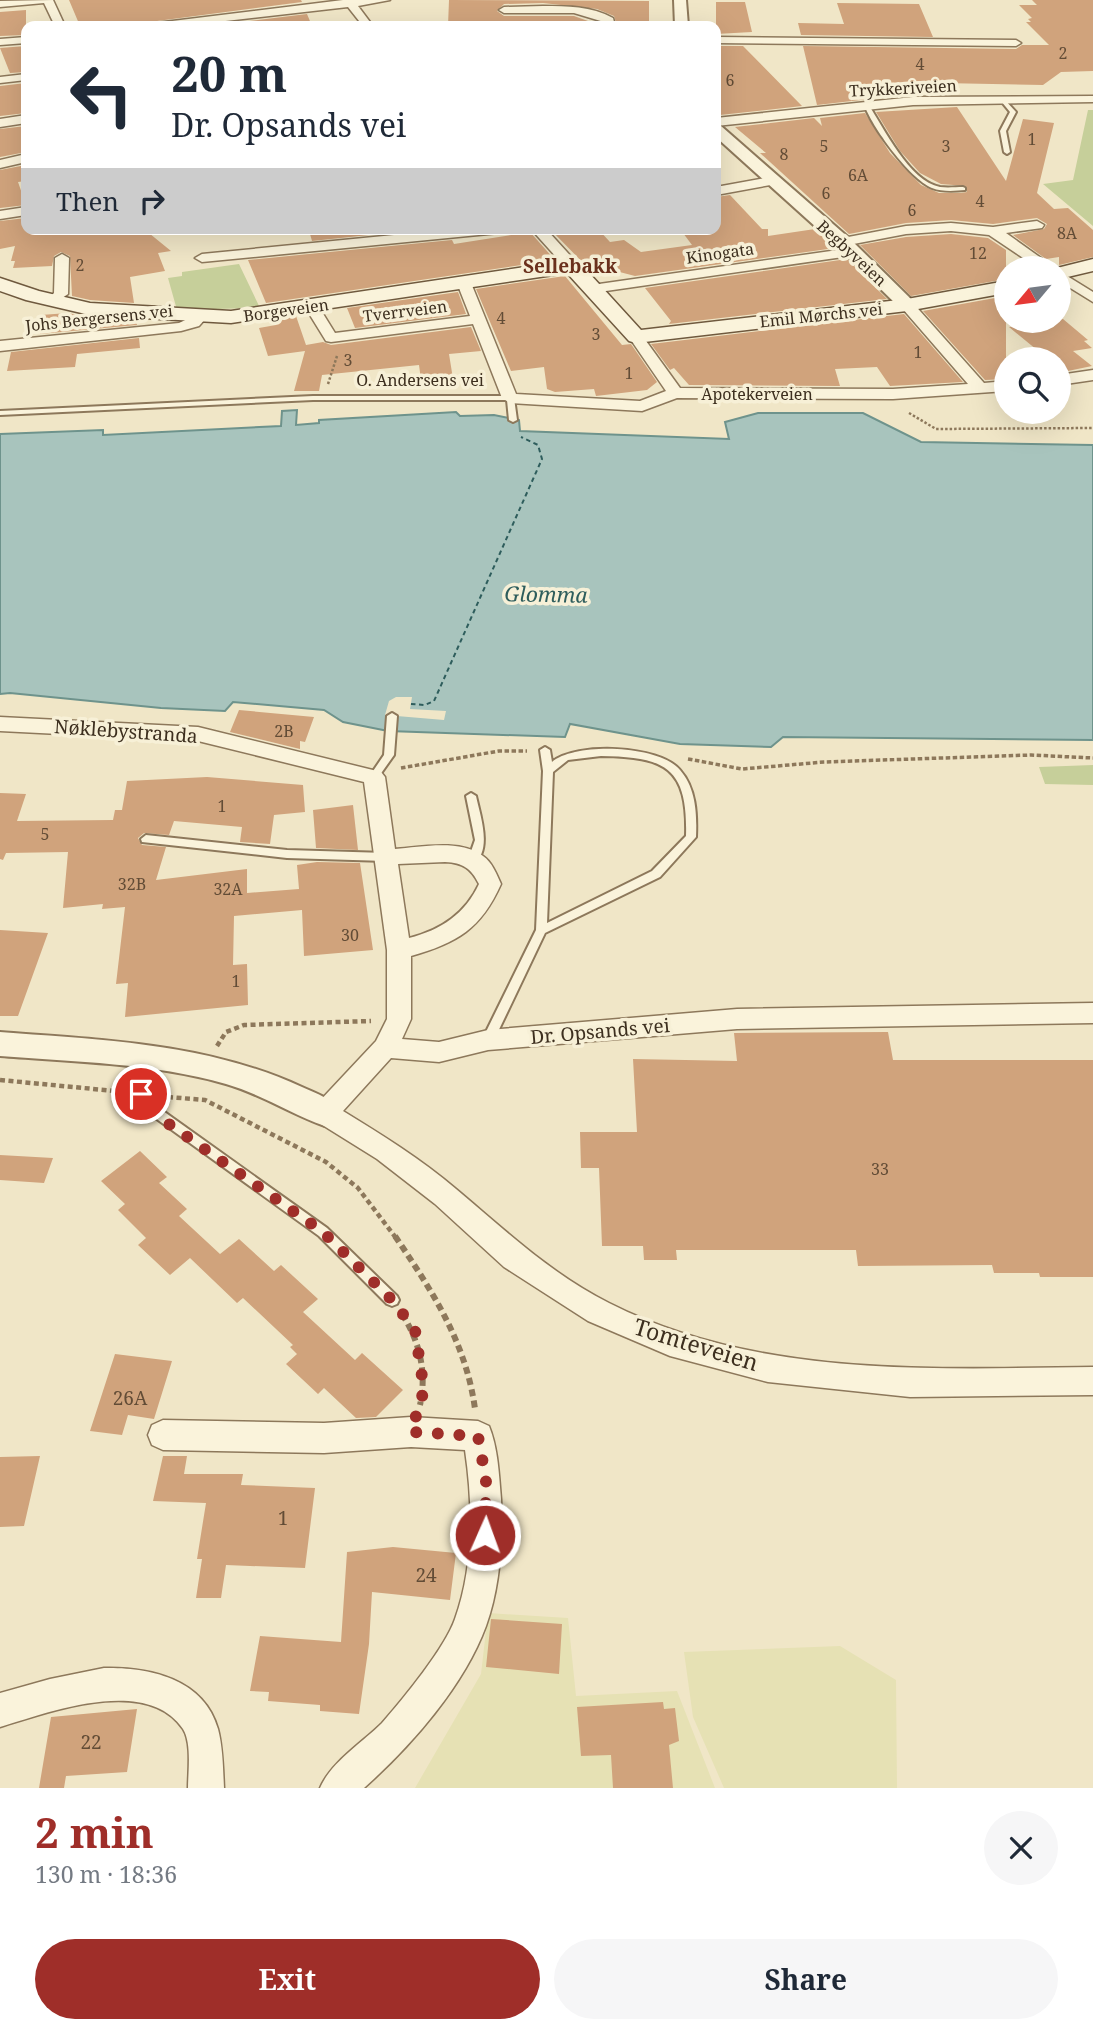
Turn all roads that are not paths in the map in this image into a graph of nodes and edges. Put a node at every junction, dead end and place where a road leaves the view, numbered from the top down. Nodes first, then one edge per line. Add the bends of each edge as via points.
1 (46, 0) edge
2 (385, 0) edge
3 (493, 0) edge
4 (680, 0) edge
5 (349, 2) edge
6 (0, 4) edge
7 (504, 10) junction
8 (57, 21) edge
9 (196, 21) edge
10 (364, 21) edge
11 (514, 21) edge
12 (609, 21) edge
13 (682, 21) edge
14 (21, 40) edge
15 (721, 40) edge
16 (0, 42) edge
17 (1016, 43) dead end
18 (21, 78) edge
19 (0, 80) edge
20 (1093, 99) edge
21 (1004, 101) junction
22 (866, 105) junction
23 (21, 121) edge
24 (721, 121) edge
25 (0, 123) edge
26 (721, 134) edge
27 (1007, 152) dead end
28 (21, 159) edge
29 (0, 164) edge
30 (771, 181) junction
31 (963, 189) dead end
32 (721, 190) edge
33 (21, 212) edge
34 (0, 215) edge
35 (1037, 225) dead end
36 (993, 231) junction
37 (438, 235) edge
38 (544, 235) edge
39 (848, 247) junction
40 (1030, 256) edge
41 (62, 258) dead end
42 (202, 258) dead end
43 (1093, 265) edge
44 (572, 266) junction
45 (1071, 271) edge
46 (1071, 282) edge
47 (464, 283) junction
48 (0, 284) edge
49 (592, 289) junction
50 (994, 290) edge
51 (1093, 298) edge
52 (52, 301) junction
53 (907, 305) junction
54 (312, 307) junction
55 (200, 317) junction
56 (479, 319) junction
57 (636, 337) junction
58 (0, 346) edge
59 (1093, 375) edge
60 (1071, 378) edge
61 (978, 386) junction
62 (994, 386) edge
63 (675, 393) junction
64 (510, 398) junction
65 (0, 413) edge
66 (513, 420) dead end
67 (392, 716) dead end
68 (0, 724) edge
69 (545, 750) road end
70 (548, 771) junction
71 (373, 777) junction
72 (471, 796) dead end
73 (146, 839) dead end
74 (386, 857) junction
75 (473, 860) junction
76 (541, 929) junction
77 (399, 950) junction
78 (1093, 1013) edge
79 (488, 1040) junction
80 (0, 1044) edge
81 (385, 1048) junction
82 (151, 1058) junction
83 (325, 1113) junction
84 (392, 1300) road end
85 (1093, 1381) edge
86 (163, 1435) dead end
87 (0, 1710) edge
88 (206, 1788) edge
89 (338, 1788) edge

1 - 6 street
1 - 8 street
2 - 5 street
3 - 7 street
4 - 13 street
5 - 9 street
5 - 10 street
7 - 11 street
7 - 12 street via 587,12
14 - 16 street
15 - 17 street
18 - 19 street
20 - 21 street, Trykkeriveien
21 - 22 street, Trykkeriveien
21 - 27 lane via 1013,112 1003,131
22 - 24 street, Trykkeriveien
22 - 31 lane via 898,156 926,184
23 - 25 street
26 - 30 street, Begbyveien
28 - 29 street
30 - 32 street
30 - 39 street, Begbyveien
33 - 34 street
35 - 36 street
36 - 39 street via 917,229
36 - 40 street
37 - 42 street
38 - 44 street
39 - 49 street, Kinogata
39 - 53 street, Begbyveien
41 - 52 street via 61,294
43 - 45 main road
44 - 47 main road, Borgeveien
44 - 49 main road
46 - 51 street
47 - 54 main road, Borgeveien
47 - 56 street, O. Andersens vei
48 - 52 main road, Borgeveien
49 - 57 main road
50 - 53 main road, Emil Mørchs vei
52 - 55 main road, Borgeveien via 102,311
53 - 57 main road, Emil Mørchs vei
53 - 61 street, Begbyveien
54 - 55 main road, Borgeveien
54 - 56 street, Tverrveien via 331,338
55 - 58 street, Johs Bergersens vei via 181,327
56 - 64 street, O. Andersens vei
57 - 63 street
59 - 60 street
61 - 62 street, Apotekerveien
61 - 63 street, Apotekerveien via 893,394
63 - 64 street, Apotekerveien via 642,406
64 - 65 lane, O. Andersens vei via 325,398
64 - 66 lane
67 - 71 lane via 389,755
68 - 71 street, Nøklebystranda via 198,734
69 - 70 lane
70 - 76 lane
70 - 76 lane via 564,758 599,752 667,764 692,805 691,837 656,874
71 - 74 street
72 - 75 lane via 480,841
73 - 74 lane via 287,854
74 - 75 street via 452,853
74 - 77 street
75 - 77 street via 490,884 483,904 462,926 430,942
76 - 79 lane
77 - 81 street via 399,1019
78 - 79 street, Dr. Opsands vei via 737,1019
79 - 81 street, Dr. Opsands vei via 439,1052
80 - 82 street, Tomteveien
81 - 83 street
82 - 83 street, Tomteveien via 210,1067 274,1087
82 - 84 lane via 141,1094 144,1104 323,1232
83 - 85 street, Tomteveien via 445,1196 514,1258 598,1312 670,1342 768,1368 911,1383
86 - 89 street via 324,1438 411,1432 478,1436 486,1480 484,1563 470,1625 427,1698 375,1756
87 - 88 street via 110,1682 168,1691 198,1720

